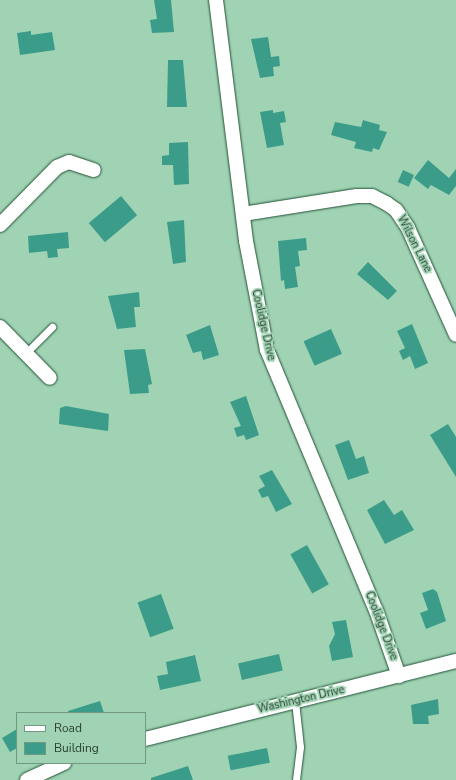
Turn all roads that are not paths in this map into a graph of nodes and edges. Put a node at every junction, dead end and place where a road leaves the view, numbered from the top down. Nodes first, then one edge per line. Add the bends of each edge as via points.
1 (216, 0) edge
2 (94, 170) dead end
3 (244, 214) junction
4 (0, 225) edge
5 (0, 327) edge
6 (52, 327) dead end
7 (456, 335) edge
8 (26, 353) junction
9 (50, 378) dead end
10 (456, 661) edge
11 (399, 676) junction
12 (295, 701) junction
13 (146, 739) edge
14 (62, 764) edge
15 (27, 780) edge
16 (296, 780) edge

1 - 3 street, Coolidge Drive
2 - 4 street via 69,162 57,167
3 - 7 street, Wilson Lane via 357,196 372,196 386,203 396,210 408,228
3 - 11 street, Coolidge Drive via 267,350 376,610
5 - 8 street
6 - 8 lane
8 - 9 street
10 - 11 street, Washington Drive
11 - 12 street, Washington Drive
12 - 13 street, Washington Drive
12 - 16 lane via 300,746
14 - 15 street

